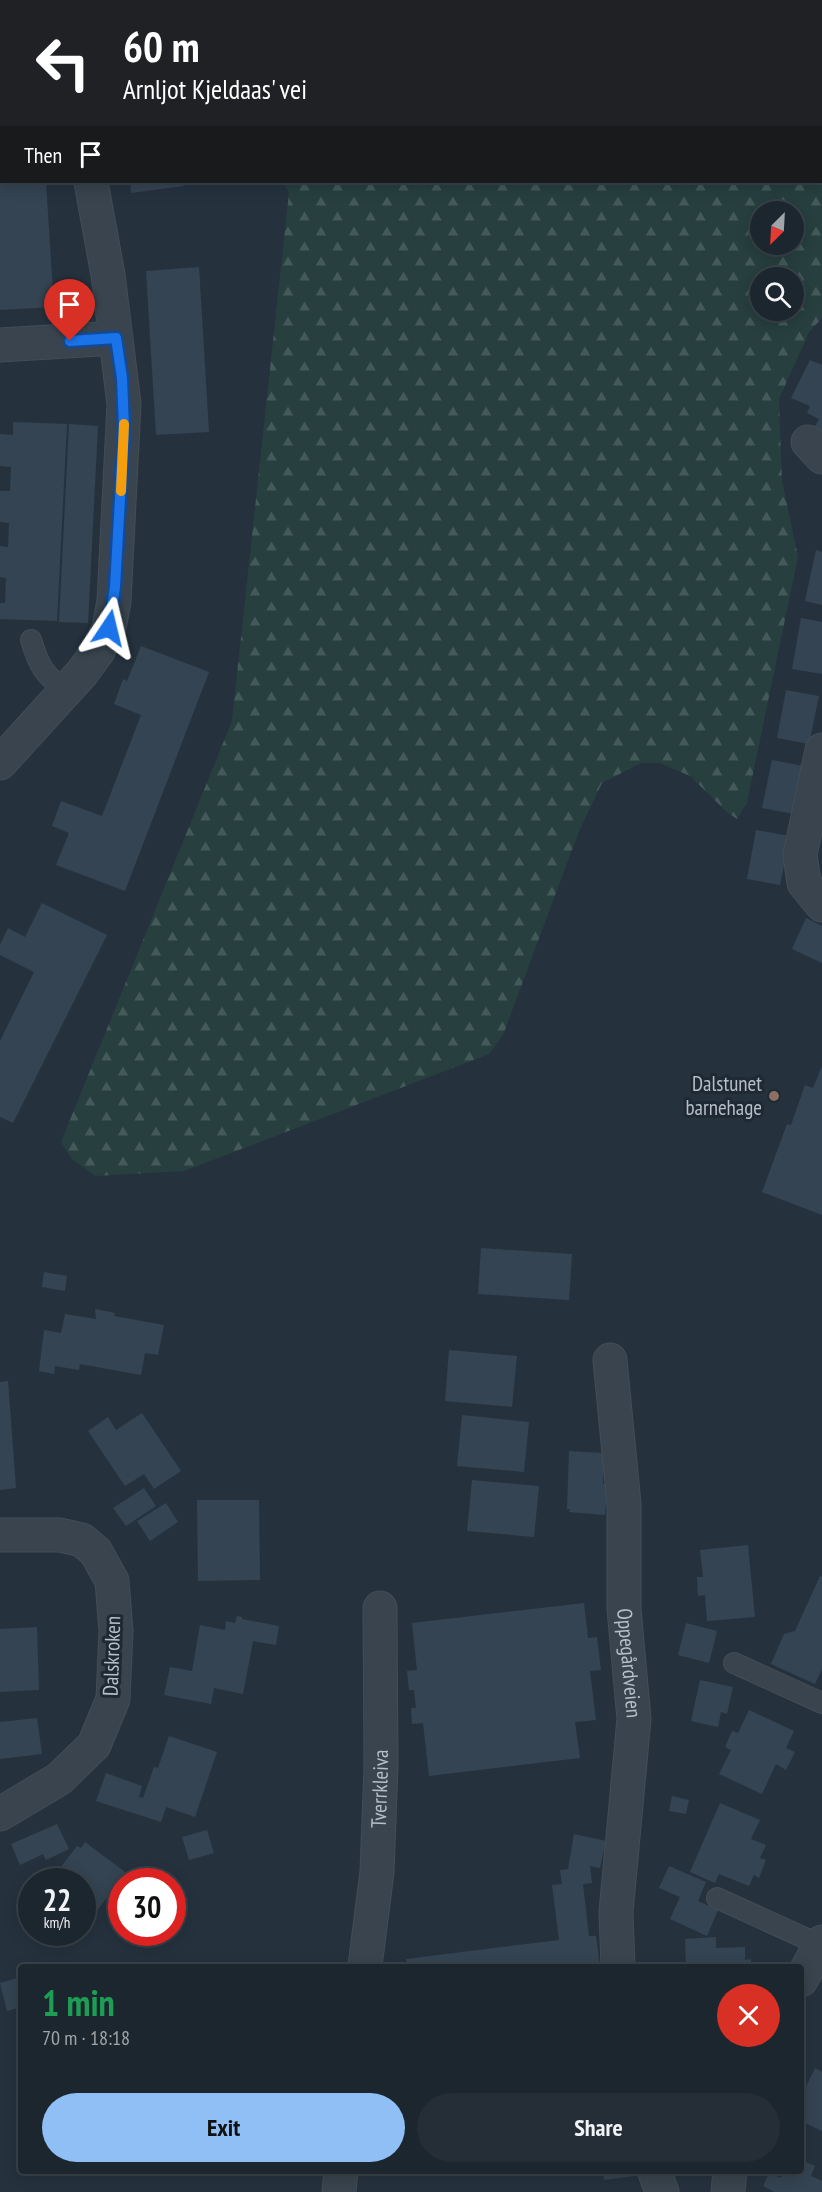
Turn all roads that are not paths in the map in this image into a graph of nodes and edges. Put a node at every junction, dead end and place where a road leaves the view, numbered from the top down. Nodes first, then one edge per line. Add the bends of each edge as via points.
1 (91, 183) edge
2 (116, 338) junction
3 (0, 345) edge
4 (31, 640) dead end
5 (66, 691) junction
6 (822, 750) edge
7 (0, 762) edge
8 (822, 905) edge
9 (610, 1360) dead end
10 (0, 1535) edge
11 (380, 1608) dead end
12 (734, 1663) dead end
13 (822, 1703) edge
14 (0, 1814) edge
15 (717, 1898) dead end
16 (821, 1944) edge
17 (365, 1964) edge
18 (618, 1964) edge
19 (804, 1975) edge
20 (341, 2174) edge
21 (655, 2174) edge
22 (730, 2174) edge
23 (339, 2192) edge
24 (662, 2192) edge
25 (728, 2192) edge

1 - 2 street
2 - 3 street
2 - 5 street via 124,428 114,601 109,628 98,651
4 - 5 lane via 48,677
5 - 7 street
6 - 8 street via 800,855 804,883
9 - 18 street, Oppegårdveien via 624,1504 624,1609 634,1719 616,1912
10 - 14 street, Dalskroken via 60,1535 81,1540 96,1552 112,1581 116,1631 113,1699 94,1745 59,1779
11 - 17 street, Tverrkleiva via 377,1872
12 - 13 lane
15 - 16 lane
16 - 19 street
20 - 23 street
21 - 24 street
22 - 25 street

